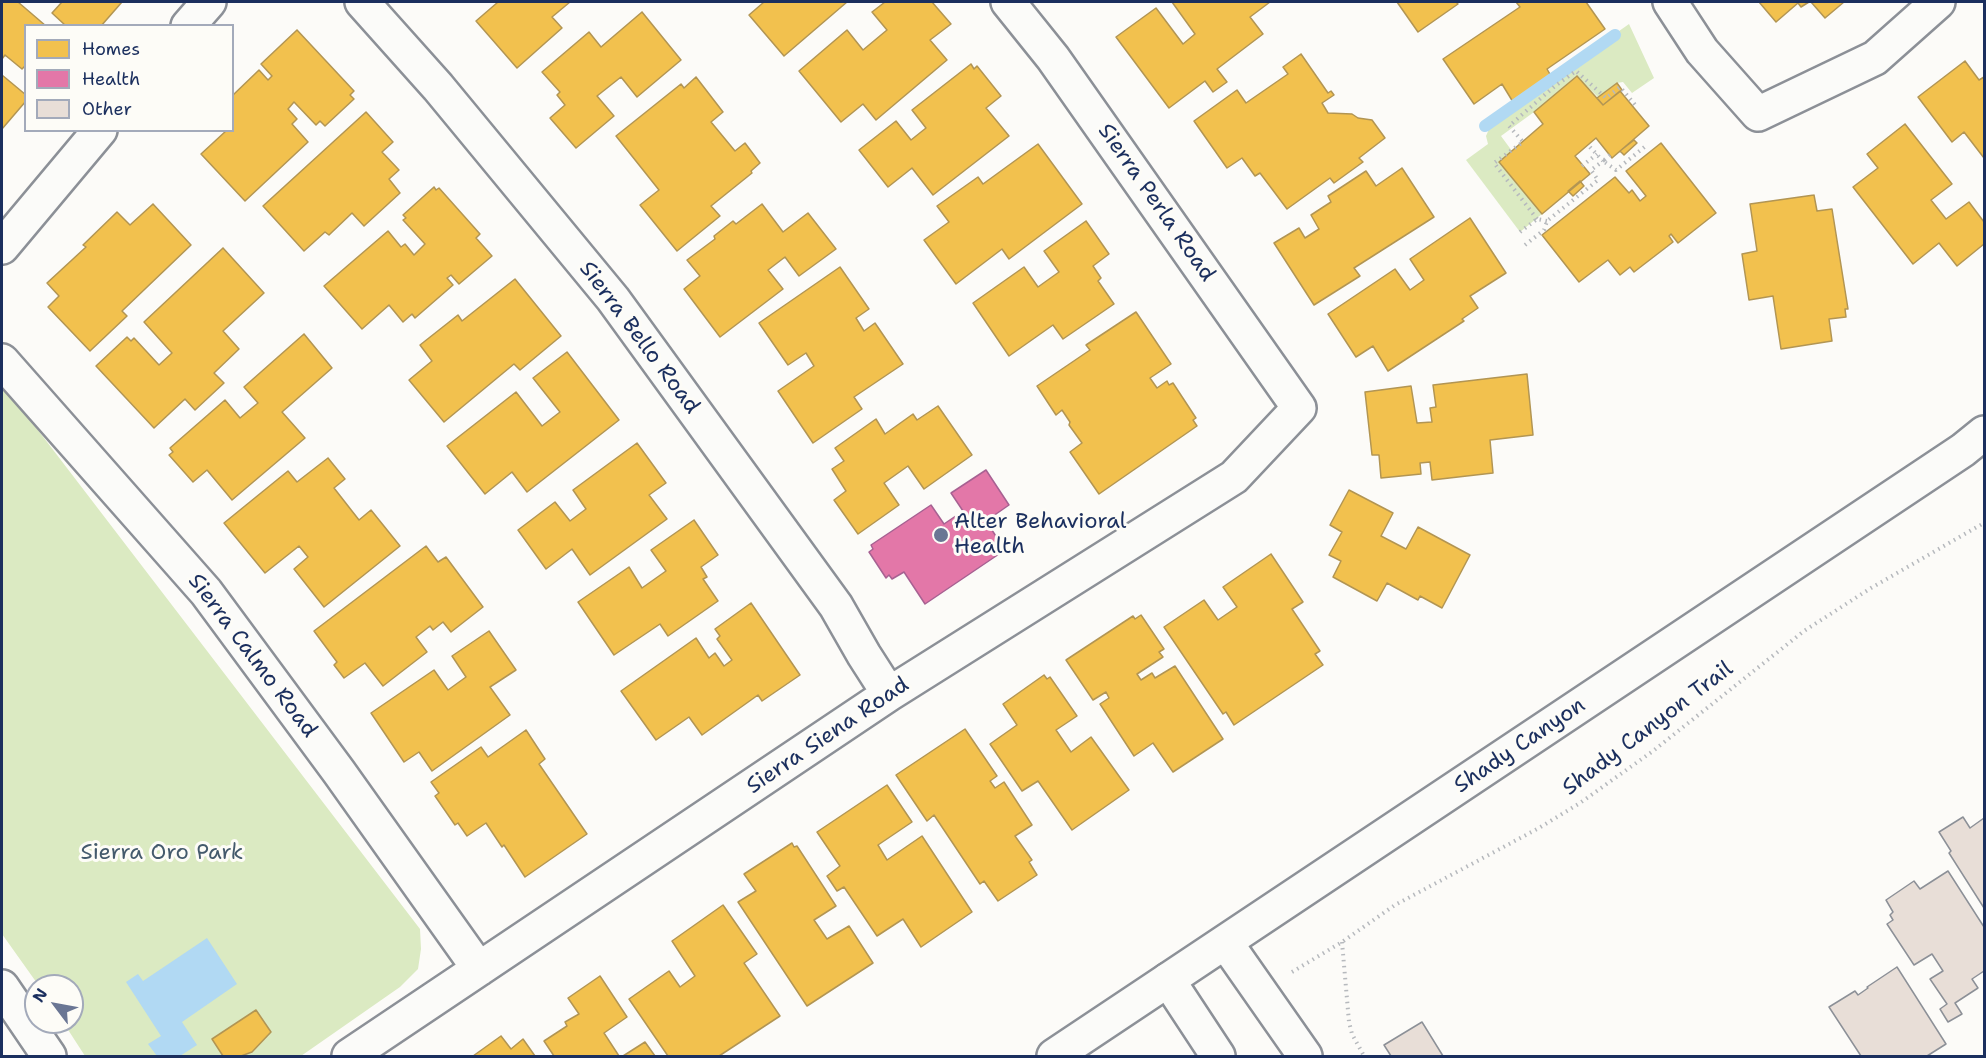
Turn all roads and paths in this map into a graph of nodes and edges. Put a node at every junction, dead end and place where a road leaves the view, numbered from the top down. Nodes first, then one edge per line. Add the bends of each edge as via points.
1 (209, 2) edge
2 (362, 2) edge
3 (1008, 2) edge
4 (1670, 2) edge
5 (1938, 2) edge
6 (190, 24) edge
7 (1637, 107) dead end
8 (98, 132) edge
9 (1588, 144) dead end
10 (1647, 145) dead end
11 (1597, 154) junction
12 (1610, 155) dead end
13 (1603, 161) junction
14 (1582, 166) dead end
15 (1537, 219) junction
16 (1547, 221) junction
17 (1520, 232) dead end
18 (1525, 245) dead end
19 (2, 248) edge
20 (2, 361) edge
21 (1299, 408) joint
22 (1984, 433) edge
23 (1984, 523) edge
24 (889, 694) junction
25 (1226, 942) junction
26 (1342, 942) junction
27 (479, 969) junction
28 (1293, 971) dead end
29 (1168, 980) junction
30 (2, 987) edge
31 (49, 1056) edge
32 (349, 1056) edge
33 (1054, 1056) edge
34 (1218, 1056) edge
35 (1305, 1056) edge
36 (1364, 1056) edge

1 - 6 street
2 - 24 street, Sierra Bello Road via 438,87 613,299 836,606
3 - 21 street, Sierra Perla Road via 1053,58
4 - 5 street via 1702,51 1758,114 1875,58
7 - 15 path via 1620,87 1606,98 1576,71 1509,126 1522,142 1494,163
8 - 19 street
9 - 11 path
10 - 13 path via 1616,170
11 - 13 path
11 - 14 path
12 - 13 path
13 - 16 path via 1591,170 1598,180
15 - 16 path
15 - 17 path
16 - 18 path via 1544,230
20 - 27 street, Sierra Calmo Road via 206,592
21 - 24 street, Sierra Siena Road via 1234,477
22 - 25 street, Shady Canyon
23 - 26 path, Shady Canyon Trail via 1804,631 1653,751 1580,802 1395,905
24 - 27 street, Sierra Siena Road
25 - 29 street, Shady Canyon
25 - 35 street
26 - 28 path, Shady Canyon Trail
26 - 36 path via 1349,1022
27 - 32 street, Sierra Siena Road
29 - 33 street, Shady Canyon
29 - 34 street
30 - 31 street

